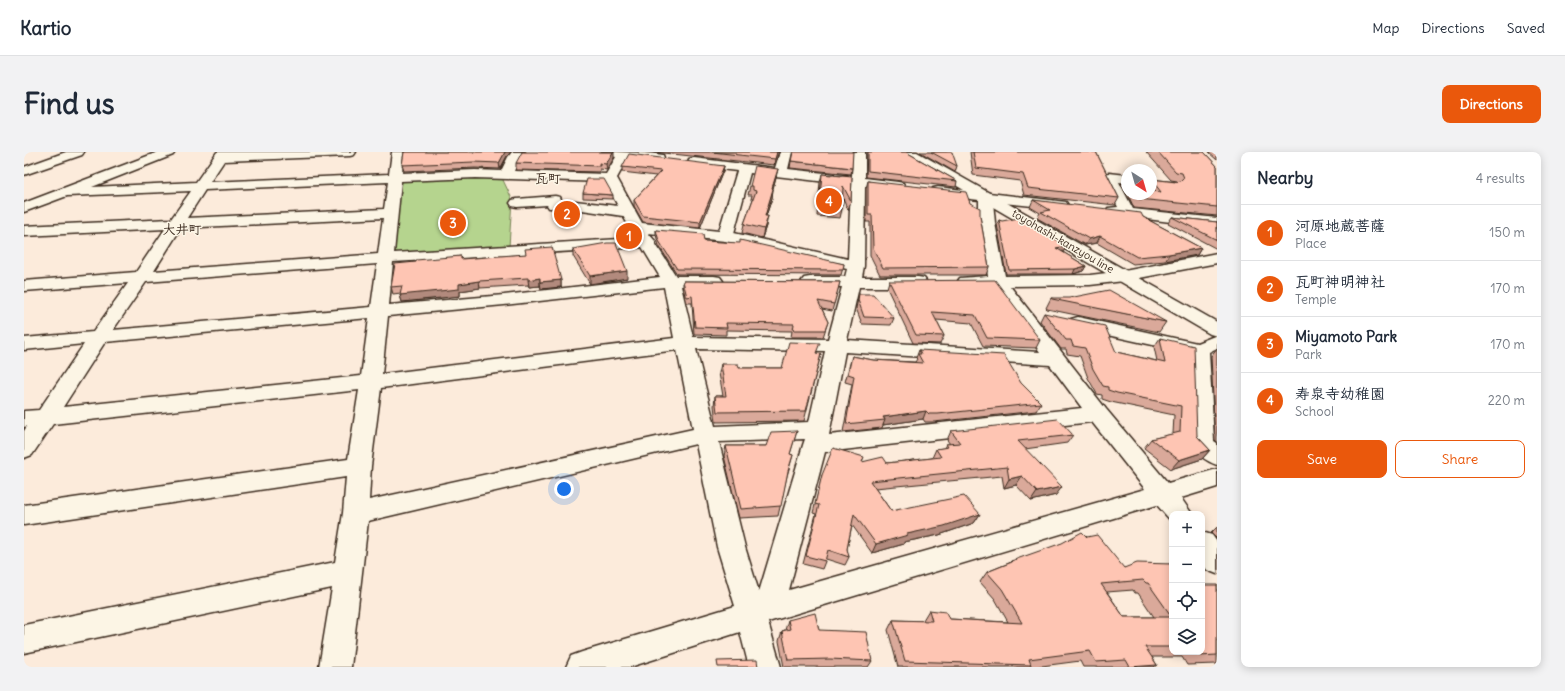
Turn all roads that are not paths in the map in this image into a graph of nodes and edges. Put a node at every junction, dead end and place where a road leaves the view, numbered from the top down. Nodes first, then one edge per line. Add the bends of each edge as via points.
1 (78, 152) edge
2 (169, 152) edge
3 (350, 152) edge
4 (398, 152) edge
5 (519, 152) edge
6 (786, 152) edge
7 (859, 152) edge
8 (908, 152) edge
9 (619, 153) edge
10 (222, 155) edge
11 (669, 159) edge
12 (685, 161) edge
13 (745, 168) junction
14 (24, 171) edge
15 (780, 172) junction
16 (506, 175) junction
17 (394, 177) junction
18 (610, 178) junction
19 (1121, 178) edge
20 (857, 181) junction
21 (200, 186) junction
22 (910, 187) edge
23 (925, 189) edge
24 (67, 192) junction
25 (554, 194) junction
26 (986, 196) junction
27 (1121, 197) edge
28 (1123, 200) edge
29 (517, 203) dead end
30 (1073, 206) edge
31 (24, 208) edge
32 (1096, 209) edge
33 (390, 213) junction
34 (1131, 213) junction
35 (176, 223) junction
36 (1217, 223) edge
37 (637, 227) junction
38 (24, 231) edge
39 (1168, 232) edge
40 (725, 236) junction
41 (1196, 247) edge
42 (385, 258) junction
43 (1217, 258) edge
44 (855, 274) junction
45 (1124, 276) junction
46 (141, 277) junction
47 (671, 281) junction
48 (727, 282) edge
49 (790, 282) edge
50 (998, 282) junction
51 (24, 286) edge
52 (1020, 310) junction
53 (378, 312) junction
54 (1217, 330) edge
55 (98, 338) junction
56 (1217, 341) edge
57 (685, 343) junction
58 (24, 344) edge
59 (836, 344) junction
60 (1199, 349) junction
61 (1057, 359) junction
62 (371, 382) junction
63 (1098, 414) junction
64 (45, 417) junction
65 (24, 419) edge
66 (705, 434) junction
67 (817, 438) junction
68 (24, 448) edge
69 (1217, 456) edge
70 (360, 466) junction
71 (1217, 478) edge
72 (1171, 504) edge
73 (356, 513) junction
74 (24, 515) edge
75 (1205, 547) edge
76 (1217, 562) edge
77 (348, 572) junction
78 (760, 612) junction
79 (24, 639) edge
80 (335, 667) edge
81 (582, 667) edge
82 (766, 667) edge

1 - 14 street
2 - 24 street
3 - 10 street
4 - 17 street
5 - 16 street
6 - 15 street
7 - 20 street
8 - 26 street, toyohashi-kanzyou line
9 - 11 street
9 - 18 street
10 - 21 street
12 - 13 street
13 - 15 street
13 - 40 street
15 - 20 street
16 - 17 street
16 - 25 street
17 - 21 street
17 - 33 street
18 - 25 street
18 - 37 street
19 - 27 street via 1109,177
20 - 22 street
20 - 44 street
21 - 24 street
21 - 35 street
23 - 26 street
24 - 31 street
25 - 29 street
25 - 37 street via 575,205 597,210
26 - 30 street
26 - 45 street, toyohashi-kanzyou line
26 - 50 street via 987,223
28 - 34 street
32 - 34 street
33 - 35 street
33 - 42 street
34 - 36 street
34 - 39 street
35 - 38 street
35 - 46 street
37 - 40 street
37 - 42 street
37 - 47 street
40 - 44 street via 760,243
41 - 43 street
42 - 46 street
42 - 53 street
43 - 45 street
44 - 49 street
44 - 50 street via 945,282
44 - 59 street
45 - 50 street via 1090,280
45 - 54 street, toyohashi-kanzyou line
46 - 51 street
46 - 55 street
47 - 48 street
47 - 53 street
47 - 57 street
50 - 52 street
52 - 60 street
52 - 61 street
53 - 55 street
53 - 62 street
55 - 58 street
55 - 64 street
56 - 60 street
57 - 59 street
57 - 62 street
57 - 66 street
59 - 61 street
59 - 67 street
60 - 69 street via 1203,445
61 - 63 street
62 - 64 street
62 - 70 street
63 - 67 street
63 - 72 street
64 - 65 street
64 - 68 street
66 - 67 street
66 - 73 street
66 - 78 street via 731,547
67 - 78 street
70 - 73 street
70 - 74 street
71 - 72 street
72 - 78 street
73 - 77 street
75 - 76 street
77 - 79 street
77 - 80 street
78 - 81 street
78 - 82 street via 755,631

